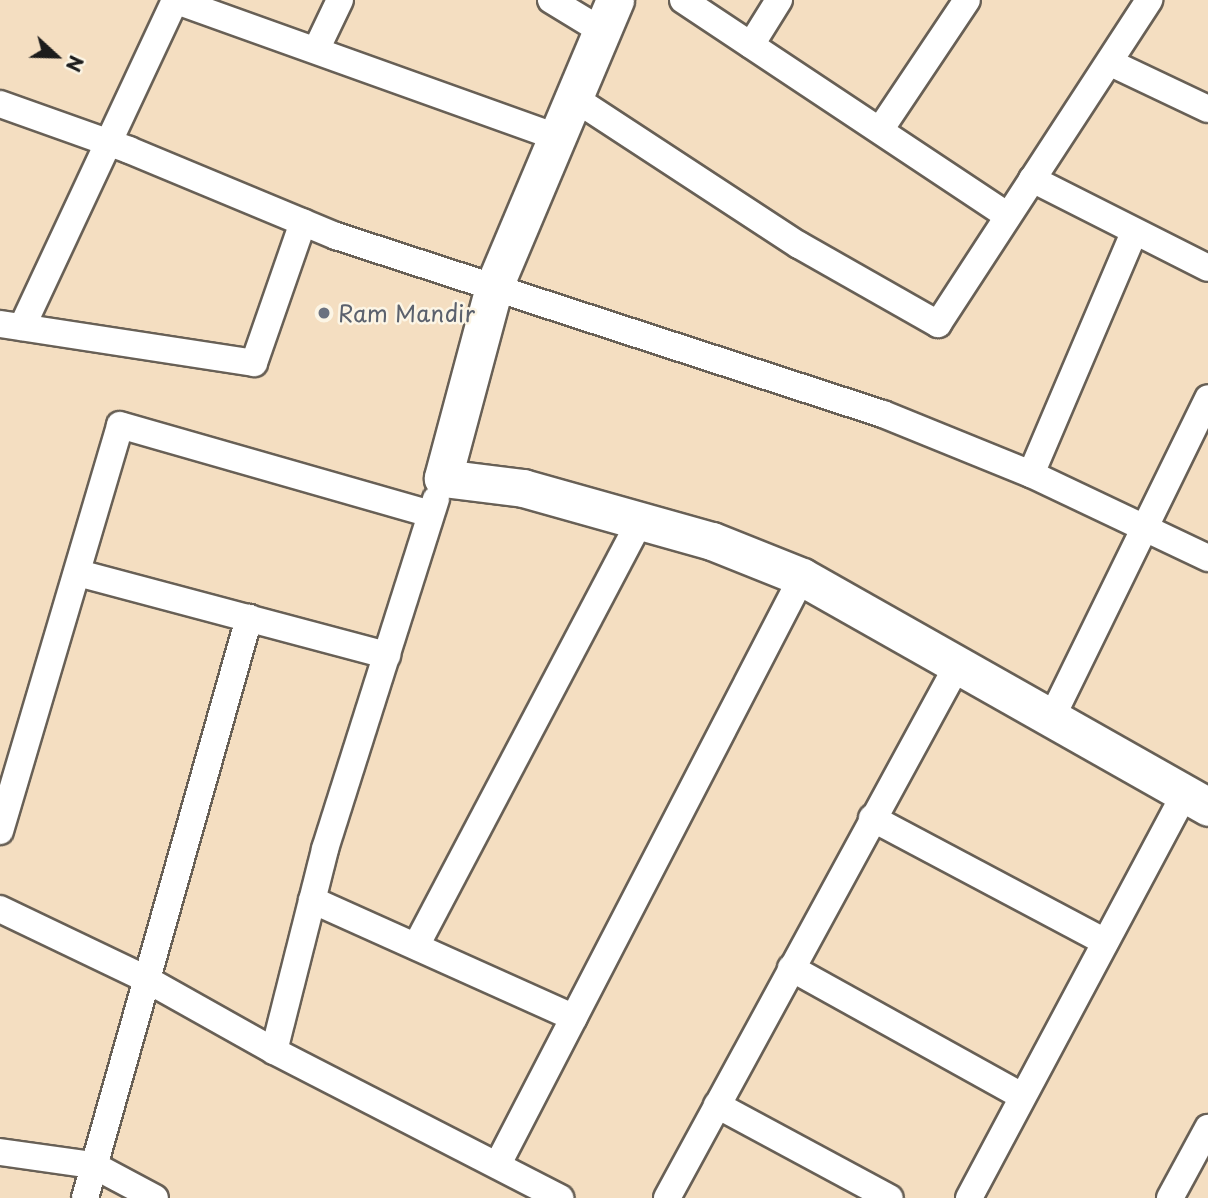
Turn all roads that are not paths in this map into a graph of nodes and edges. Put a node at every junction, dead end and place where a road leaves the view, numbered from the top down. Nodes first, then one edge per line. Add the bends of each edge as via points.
1 (175, 0) edge
2 (340, 0) edge
3 (551, 0) edge
4 (683, 0) edge
5 (779, 0) edge
6 (967, 0) edge
7 (1149, 0) edge
8 (608, 16) edge
9 (751, 45) junction
10 (317, 48) junction
11 (1111, 63) junction
12 (574, 98) junction
13 (0, 104) edge
14 (1208, 109) edge
15 (880, 131) junction
16 (557, 137) junction
17 (111, 144) junction
18 (1032, 179) junction
19 (1008, 215) junction
20 (303, 222) junction
21 (1134, 233) junction
22 (1208, 268) edge
23 (494, 287) junction
24 (11, 326) edge
25 (1206, 407) edge
26 (1031, 474) junction
27 (443, 478) junction
28 (430, 514) junction
29 (640, 521) junction
30 (1145, 528) junction
31 (1208, 558) edge
32 (78, 573) junction
33 (802, 577) junction
34 (249, 618) junction
35 (387, 655) junction
36 (957, 666) junction
37 (1051, 719) junction
38 (1197, 801) edge
39 (872, 818) junction
40 (0, 831) edge
41 (312, 900) junction
42 (0, 909) edge
43 (1105, 942) junction
44 (416, 946) junction
45 (791, 968) junction
46 (144, 978) junction
47 (573, 1018) junction
48 (274, 1051) junction
49 (1022, 1096) junction
50 (717, 1105) junction
51 (1208, 1128) edge
52 (0, 1152) edge
53 (498, 1164) junction
54 (93, 1165) junction
55 (1199, 1167) edge
56 (85, 1198) edge
57 (155, 1198) edge
58 (560, 1198) edge
59 (667, 1198) edge
60 (890, 1198) edge
61 (969, 1198) edge
62 (1170, 1198) edge

1 - 10 street
1 - 17 street
2 - 10 street
3 - 8 street
4 - 9 street
5 - 9 street
6 - 15 street
7 - 11 street
8 - 12 street
9 - 15 street
10 - 16 street
11 - 14 street
11 - 18 street
12 - 16 street
12 - 19 street via 799,245 938,324
13 - 17 street
15 - 19 street
16 - 23 street
17 - 20 street
17 - 24 street
18 - 19 street
18 - 21 street
20 - 23 street
20 - 24 street via 254,363
21 - 22 street
21 - 26 street
23 - 26 street via 883,414
23 - 27 street
25 - 30 street
26 - 30 street
27 - 28 street
27 - 29 street via 523,488
28 - 32 street via 120,425
28 - 35 street
29 - 33 street via 712,541
29 - 44 street
30 - 31 street
30 - 37 street
32 - 34 street
32 - 40 street
33 - 36 street
33 - 47 street
34 - 35 street
34 - 46 street
35 - 41 street
36 - 37 street
36 - 39 street
37 - 38 street
38 - 43 street
39 - 43 street
39 - 45 street
41 - 44 street
41 - 48 street
42 - 46 street
43 - 49 street
44 - 47 street
45 - 49 street
45 - 50 street
46 - 48 street
46 - 54 street
47 - 53 street
48 - 53 street
49 - 61 street
50 - 59 street
50 - 60 street
51 - 55 street
52 - 54 street
53 - 58 street
54 - 56 street
54 - 57 street
55 - 62 street

